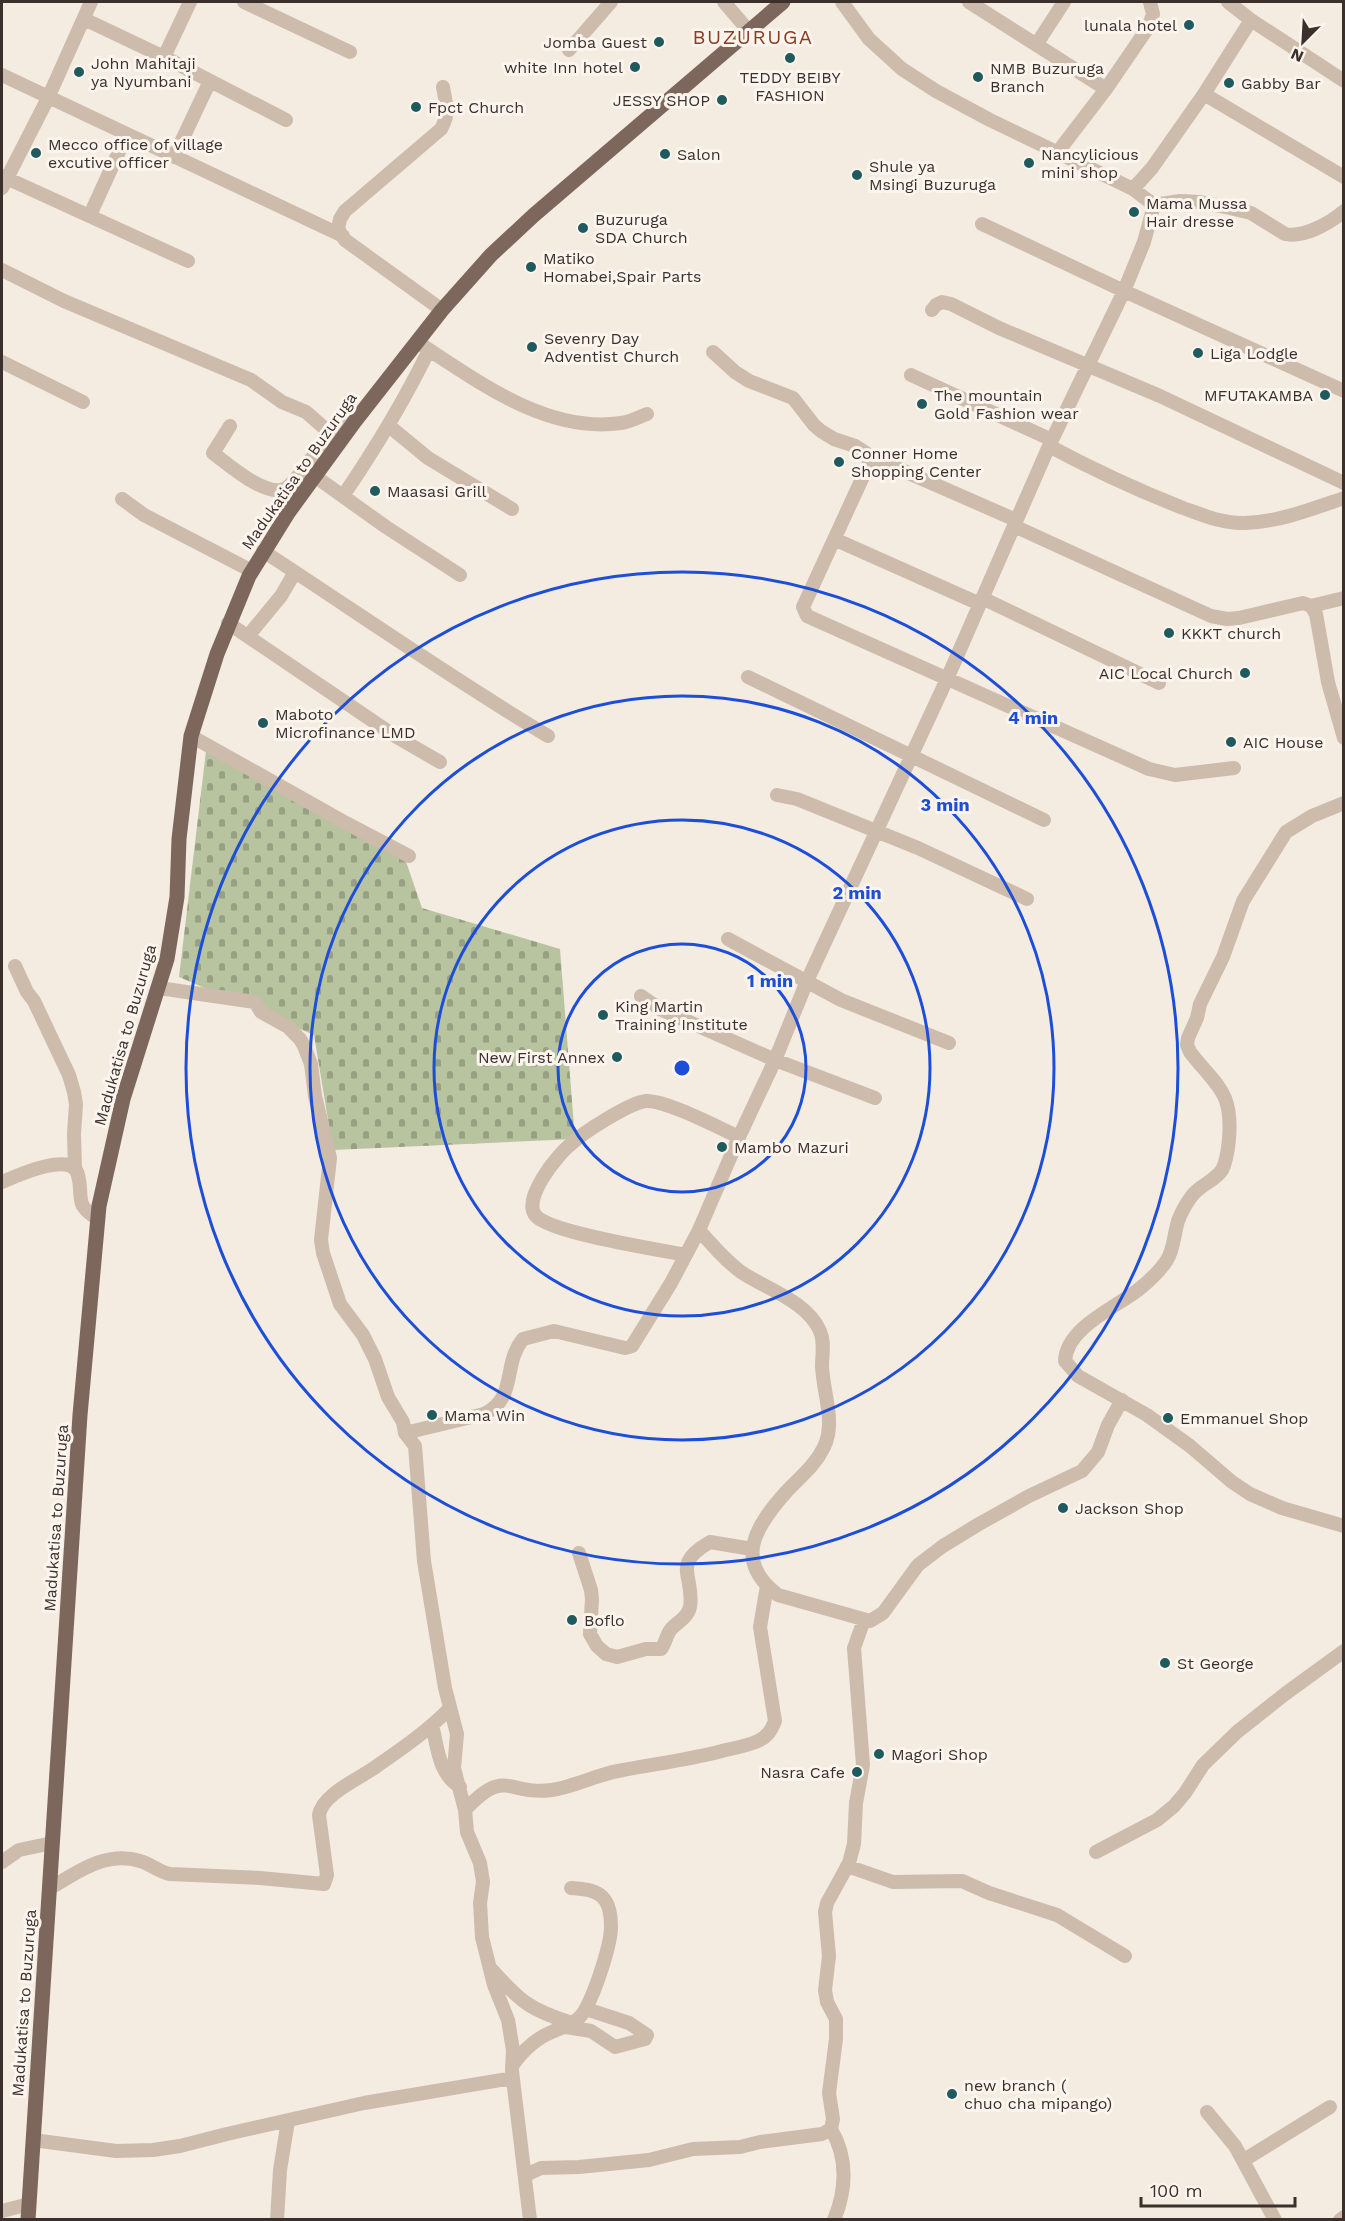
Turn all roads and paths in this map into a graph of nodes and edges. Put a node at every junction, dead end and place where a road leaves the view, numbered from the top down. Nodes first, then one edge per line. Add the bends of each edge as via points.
1 (91, 2) edge
2 (190, 2) edge
3 (244, 2) edge
4 (611, 2) edge
5 (724, 2) edge
6 (783, 2) edge
7 (842, 2) edge
8 (969, 2) edge
9 (1064, 2) edge
10 (1150, 2) edge
11 (1228, 2) edge
12 (84, 19) junction
13 (1251, 20) junction
14 (748, 30) junction
15 (1036, 45) junction
16 (569, 50) dead end
17 (350, 52) dead end
18 (164, 57) junction
19 (2, 75) edge
20 (210, 81) junction
21 (1344, 81) edge
22 (443, 87) dead end
23 (1106, 89) junction
24 (1204, 94) junction
25 (48, 98) junction
26 (286, 120) dead end
27 (127, 134) junction
28 (1057, 153) junction
29 (174, 157) junction
30 (1344, 177) edge
31 (3, 181) edge
32 (1133, 189) junction
33 (1154, 205) junction
34 (1344, 211) edge
35 (90, 215) junction
36 (982, 224) dead end
37 (343, 237) junction
38 (188, 261) dead end
39 (2, 270) edge
40 (1124, 291) junction
41 (442, 310) junction
42 (932, 310) dead end
43 (423, 346) junction
44 (713, 352) dead end
45 (2, 362) edge
46 (1088, 364) junction
47 (911, 375) dead end
48 (1344, 390) edge
49 (83, 402) dead end
50 (647, 414) dead end
51 (355, 421) junction
52 (230, 426) dead end
53 (389, 426) junction
54 (330, 433) junction
55 (1050, 443) junction
56 (872, 457) junction
57 (316, 477) junction
58 (1344, 483) edge
59 (343, 496) junction
60 (1344, 498) edge
61 (122, 499) dead end
62 (512, 509) dead end
63 (1015, 523) junction
64 (834, 539) junction
65 (263, 551) junction
66 (252, 571) junction
67 (295, 572) junction
68 (460, 575) dead end
69 (1344, 598) edge
70 (981, 601) junction
71 (1311, 606) junction
72 (228, 623) junction
73 (248, 636) junction
74 (748, 677) dead end
75 (947, 679) junction
76 (1159, 683) dead end
77 (192, 736) junction
78 (548, 736) dead end
79 (1344, 738) edge
80 (912, 755) junction
81 (440, 762) dead end
82 (1234, 768) dead end
83 (777, 795) dead end
84 (1344, 803) edge
85 (1044, 820) dead end
86 (876, 830) junction
87 (409, 856) dead end
88 (1027, 899) dead end
89 (728, 939) dead end
90 (15, 966) dead end
91 (807, 981) junction
92 (159, 988) junction
93 (641, 996) dead end
94 (949, 1043) dead end
95 (775, 1060) junction
96 (875, 1098) dead end
97 (739, 1137) junction
98 (75, 1168) junction
99 (2, 1182) edge
100 (98, 1219) junction
101 (699, 1230) junction
102 (686, 1255) junction
103 (1122, 1400) junction
104 (405, 1433) junction
105 (1344, 1526) edge
106 (752, 1549) junction
107 (579, 1553) dead end
108 (767, 1586) junction
109 (864, 1620) junction
110 (1344, 1651) edge
111 (450, 1708) junction
112 (432, 1725) junction
113 (460, 1787) junction
114 (465, 1810) junction
115 (51, 1843) junction
116 (1096, 1852) dead end
117 (2, 1862) edge
118 (847, 1866) junction
119 (571, 1888) dead end
120 (49, 1889) junction
121 (1125, 1956) dead end
122 (490, 1968) junction
123 (586, 2009) junction
124 (569, 2025) junction
125 (513, 2072) junction
126 (1330, 2107) dead end
127 (1207, 2112) dead end
128 (288, 2121) junction
129 (831, 2129) junction
130 (33, 2140) junction
131 (1244, 2160) junction
132 (526, 2175) junction
133 (2, 2211) edge
134 (28, 2212) edge
135 (277, 2220) edge
136 (530, 2220) edge
137 (834, 2220) edge
138 (1275, 2220) edge

1 - 12 street
2 - 18 street
3 - 17 street
4 - 16 street
5 - 14 street
6 - 14 main road, Madukatisa to Buzuruga
7 - 28 street via 869,39 902,69 936,91
8 - 15 street
9 - 15 street
10 - 23 street via 1153,14 1149,26
11 - 13 street
12 - 18 street
12 - 25 street
13 - 21 street
13 - 24 street
14 - 41 main road, Madukatisa to Buzuruga via 534,215 491,255
15 - 23 street
18 - 20 street
19 - 25 street
20 - 26 street
20 - 29 street
22 - 37 street via 448,110 441,129 345,211 338,229
23 - 28 street
24 - 30 street
24 - 32 street
25 - 27 street
25 - 31 street
27 - 29 street
27 - 35 street
28 - 32 street
29 - 37 street
31 - 35 street
32 - 33 street
33 - 34 street via 1180,201 1230,208 1251,213 1291,235 1323,225
33 - 40 street
35 - 38 street
36 - 40 street
37 - 41 street
39 - 54 street via 64,301 251,381 282,402 306,412
40 - 46 street
40 - 48 street
41 - 43 main road, Madukatisa to Buzuruga
42 - 46 street via 942,303 951,304
43 - 50 street via 508,399 556,417 601,425 623,423
43 - 51 main road, Madukatisa to Buzuruga
43 - 53 street
44 - 56 street via 749,381 793,398 821,431
45 - 49 street
46 - 55 street
46 - 58 street
47 - 55 street
51 - 54 street
51 - 57 main road, Madukatisa to Buzuruga
52 - 54 street via 213,453 271,490 287,488
53 - 59 street
53 - 62 street via 428,458
55 - 60 street via 1077,461 1152,496 1232,523 1294,515
55 - 63 street
56 - 63 street
56 - 64 street
57 - 59 street
57 - 65 main road, Madukatisa to Buzuruga
59 - 68 street
61 - 66 street via 154,521
63 - 70 street
63 - 71 street via 1211,616 1227,619 1303,603
64 - 70 street
64 - 75 street via 803,607 807,616
65 - 66 main road, Madukatisa to Buzuruga
65 - 67 street
66 - 72 main road, Madukatisa to Buzuruga
67 - 73 street
67 - 78 street
69 - 71 street
70 - 75 street
70 - 76 street
71 - 79 street
72 - 73 street
72 - 77 main road, Madukatisa to Buzuruga
73 - 81 street
74 - 80 street
75 - 80 street
75 - 82 street via 1149,769 1175,775
77 - 87 street
77 - 92 main road, Madukatisa to Buzuruga via 179,839 177,897
80 - 85 street
80 - 86 street
83 - 86 street
84 - 103 street via 1286,832 1243,901 1188,1038 1190,1052 1226,1098 1229,1137 1223,1169 1192,1195 1178,1221 1166,1262 1140,1289 1094,1319 1066,1351 1065,1360 1078,1376
86 - 88 street
86 - 91 street
89 - 91 street
90 - 98 street via 69,1075 76,1104
91 - 94 street via 841,1000
91 - 95 street
92 - 100 main road, Madukatisa to Buzuruga via 123,1099
92 - 104 street via 254,1002 261,1012 295,1033 304,1046 330,1158 321,1239 324,1253 340,1304 363,1335
93 - 95 street via 660,1009
95 - 96 street
95 - 97 street
97 - 101 street
97 - 102 street via 669,1107 639,1102 568,1145 534,1194 533,1211 538,1219 551,1225 618,1243
98 - 99 street via 59,1164
98 - 100 street via 82,1206
100 - 115 main road, Madukatisa to Buzuruga via 80,1415
101 - 102 street
101 - 106 street via 739,1270 809,1315 821,1334 824,1348 822,1366 829,1414 825,1445 815,1463 771,1512
102 - 104 street via 632,1346 625,1348 554,1332 524,1339 514,1354 502,1400 495,1408
103 - 105 street via 1147,1414 1250,1494
103 - 109 street via 1098,1452 1082,1472 1029,1496 944,1546 918,1565 883,1613 870,1622
104 - 111 street via 415,1446 424,1561
106 - 107 street via 710,1542 695,1552 686,1570 690,1601 687,1614 670,1630 661,1649 617,1657 597,1646 590,1634 592,1599
106 - 108 street via 756,1572
108 - 109 street via 789,1599
108 - 114 street via 760,1626 774,1721 765,1737 699,1757 617,1771 550,1790 503,1784 482,1793
109 - 118 street via 855,1641 854,1657 864,1765 856,1803 854,1844
110 - 116 street via 1225,1743 1203,1765 1174,1806 1157,1820
111 - 112 street
111 - 113 street via 457,1734 454,1768
112 - 113 street via 442,1767 451,1782
112 - 120 street via 322,1806 319,1815 327,1879 324,1884 170,1874 138,1860 114,1859 93,1864
113 - 114 street
114 - 122 street via 467,1832 480,1863 480,1918
115 - 117 street via 20,1850
115 - 120 main road, Madukatisa to Buzuruga
118 - 121 street via 894,1882 962,1881 1057,1915
118 - 129 street via 825,1912 829,1956 825,1990 836,2019 829,2093
119 - 123 street via 598,1894 609,1910 610,1936
120 - 130 main road, Madukatisa to Buzuruga
122 - 124 street via 526,2004
122 - 125 street via 508,2020
123 - 124 street
123 - 124 street via 629,2023 647,2035 645,2039 615,2047 591,2031
124 - 125 street via 539,2038 527,2048
125 - 128 street
125 - 132 street
126 - 131 street
127 - 131 street
128 - 130 street via 153,2150 116,2151
128 - 135 street
129 - 132 street via 822,2134 740,2147 693,2149 649,2160 541,2168
129 - 137 street via 839,2142 845,2170
130 - 134 main road, Madukatisa to Buzuruga
131 - 138 street
132 - 136 street
133 - 134 street

